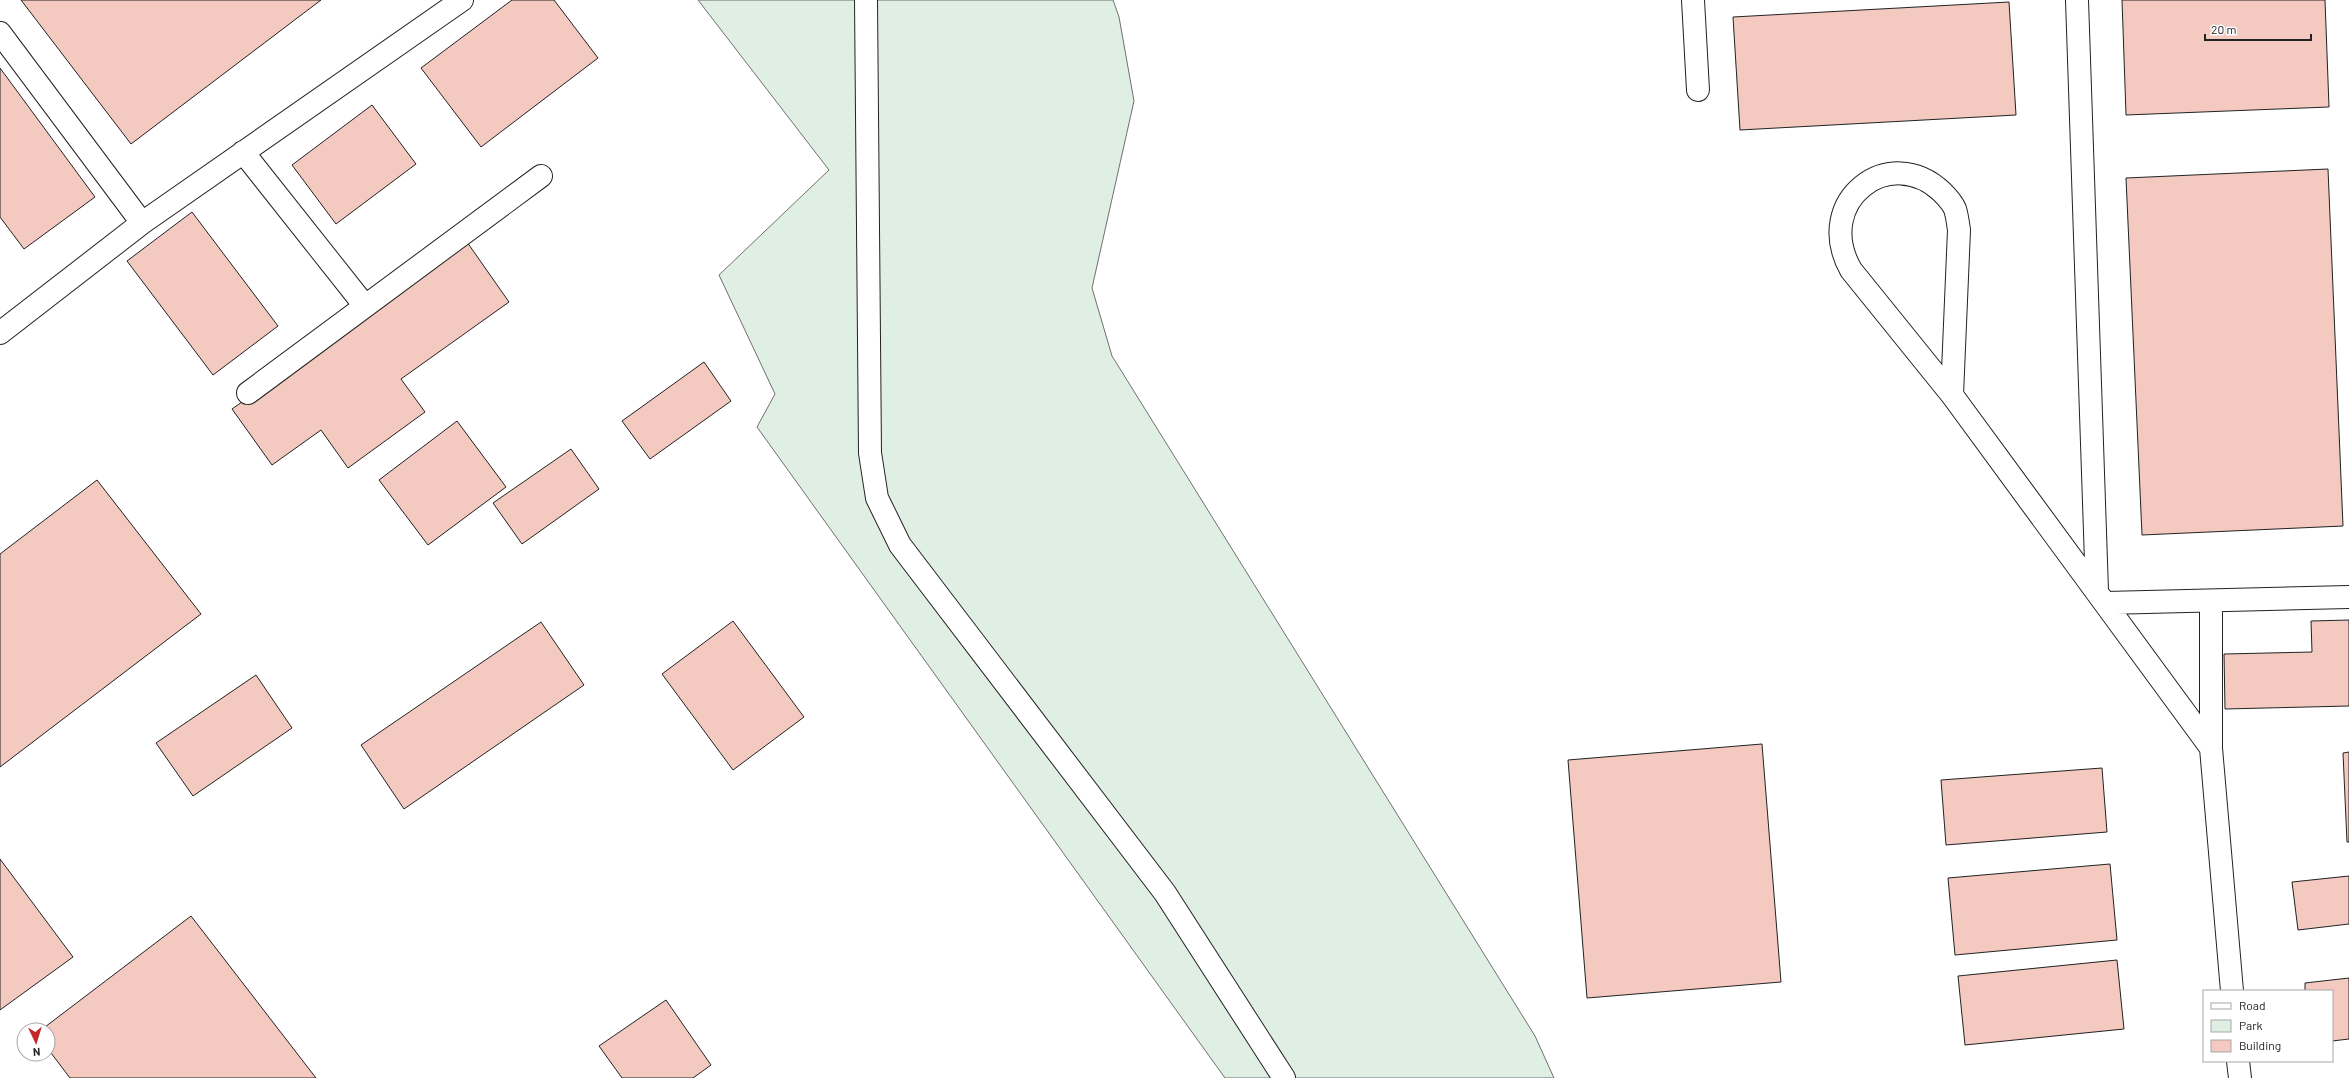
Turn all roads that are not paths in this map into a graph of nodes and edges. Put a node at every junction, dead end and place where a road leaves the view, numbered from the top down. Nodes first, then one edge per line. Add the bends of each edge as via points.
1 (462, 0) edge
2 (866, 0) edge
3 (1693, 0) edge
4 (2077, 0) edge
5 (0, 33) edge
6 (1698, 90) dead end
7 (243, 152) junction
8 (541, 176) dead end
9 (142, 223) junction
10 (365, 306) junction
11 (0, 333) edge
12 (248, 393) dead end
13 (1952, 396) junction
14 (2102, 597) junction
15 (2349, 597) edge
16 (2210, 601) junction
17 (2211, 748) junction
18 (2232, 990) edge
19 (2238, 1062) edge
20 (1284, 1078) edge
21 (2240, 1078) edge

1 - 7 street
2 - 20 street via 870,453 877,498 900,545 1165,893
3 - 6 street
4 - 14 street
5 - 9 street
7 - 9 street
7 - 10 street
8 - 10 street
9 - 11 street
10 - 12 street
13 - 13 street via 1851,270 1843,256 1840,227 1846,204 1855,193 1877,177 1906,175 1921,178 1936,187 1955,209 1959,230
13 - 14 street
14 - 16 street
14 - 17 street
15 - 16 street
16 - 17 street
17 - 18 street
19 - 21 street

